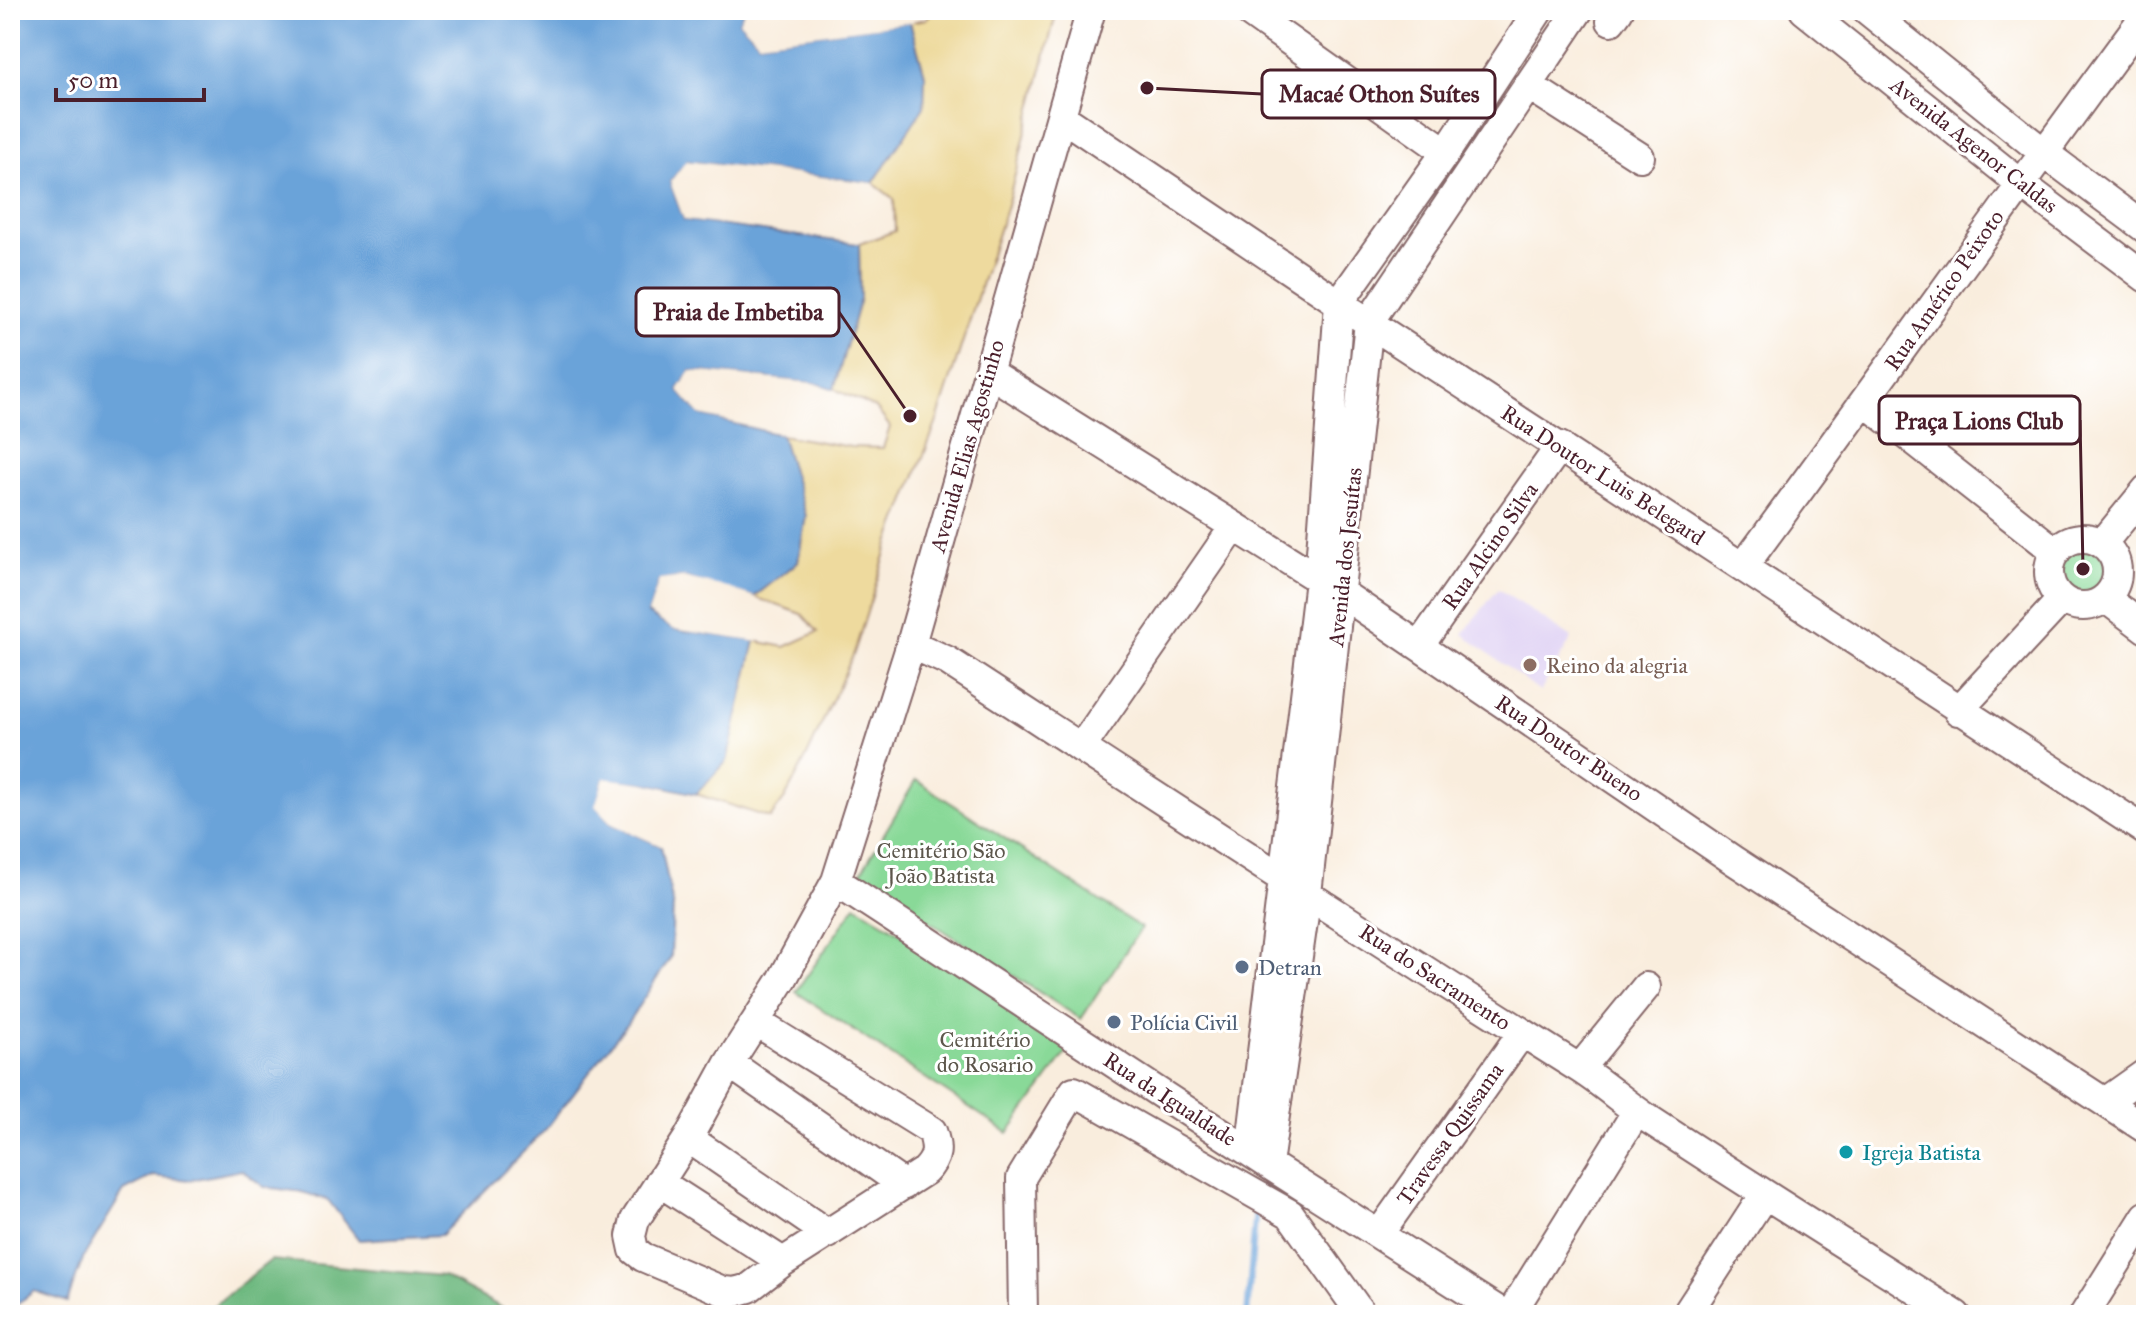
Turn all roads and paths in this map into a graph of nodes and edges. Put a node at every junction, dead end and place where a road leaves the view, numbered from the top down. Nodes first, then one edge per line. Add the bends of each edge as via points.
1 (1091, 10) edge
2 (1539, 10) edge
3 (1579, 10) edge
4 (1804, 10) edge
5 (1252, 11) edge
6 (1872, 14) edge
7 (2146, 14) edge
8 (1851, 48) junction
9 (1528, 85) junction
10 (1062, 117) junction
11 (1446, 152) junction
12 (2043, 152) junction
13 (1640, 157) dead end
14 (2020, 183) junction
15 (2146, 229) edge
16 (2141, 263) edge
17 (1339, 303) junction
18 (1369, 322) junction
19 (988, 372) junction
20 (1865, 402) junction
21 (1560, 446) junction
22 (2146, 490) edge
23 (1234, 527) junction
24 (2102, 544) junction
25 (2056, 552) junction
26 (1743, 567) junction
27 (1330, 587) junction
28 (2105, 598) junction
29 (2062, 599) junction
30 (2146, 629) edge
31 (911, 644) junction
32 (1420, 645) junction
33 (1958, 711) junction
34 (1081, 748) junction
35 (2144, 826) edge
36 (1282, 879) junction
37 (836, 881) junction
38 (1307, 894) junction
39 (1646, 987) dead end
40 (756, 1022) junction
41 (1521, 1034) junction
42 (729, 1063) junction
43 (1580, 1068) junction
44 (2146, 1073) edge
45 (2105, 1102) junction
46 (1637, 1111) junction
47 (2140, 1118) edge
48 (688, 1138) junction
49 (1259, 1158) junction
50 (659, 1182) junction
51 (904, 1185) junction
52 (1764, 1195) junction
53 (2146, 1216) edge
54 (828, 1234) junction
55 (1379, 1234) junction
56 (783, 1262) junction
57 (1023, 1315) edge
58 (1362, 1315) edge
59 (1508, 1315) edge
60 (1686, 1315) edge
61 (1956, 1315) edge
62 (2084, 1315) edge

1 - 10 street, Avenida Elias Agostinho
2 - 11 street
3 - 9 street, Avenida dos Jesuítas
4 - 8 street, Avenida Agenor Caldas
5 - 11 street
6 - 8 street
6 - 12 street, Avenida Agenor Caldas
7 - 12 street, Rua Américo Peixoto
8 - 14 street, Avenida Agenor Caldas
9 - 13 street
9 - 18 street, Avenida dos Jesuítas
10 - 17 street, Rua Doutor Luis Belegard
10 - 19 street, Avenida Elias Agostinho
11 - 17 street
12 - 14 street, Rua Américo Peixoto
12 - 15 street, Avenida Agenor Caldas
14 - 16 street, Avenida Agenor Caldas
14 - 20 street, Rua Américo Peixoto
17 - 18 street, Rua Doutor Luis Belegard
17 - 27 street, Avenida dos Jesuítas
18 - 21 street, Rua Doutor Luis Belegard
18 - 27 street, Avenida dos Jesuítas
19 - 23 street, Rua Doutor Bueno
19 - 31 street, Avenida Elias Agostinho
20 - 25 street
20 - 26 street, Rua Américo Peixoto
21 - 26 street, Rua Doutor Luis Belegard
21 - 32 street, Rua Alcino Silva
22 - 24 street
23 - 27 street, Rua Doutor Bueno
23 - 34 street
24 - 25 street via 2077,539
24 - 28 street via 2117,570
25 - 29 street via 2049,577
26 - 33 street, Rua Doutor Luis Belegard
27 - 32 street, Rua Doutor Bueno
27 - 36 street, Avenida dos Jesuítas
27 - 38 street, Avenida dos Jesuítas
28 - 29 street via 2076,606
28 - 30 street
29 - 33 street
31 - 34 street, Rua do Sacramento via 948,661
31 - 37 street, Avenida Elias Agostinho
32 - 45 street, Rua Doutor Bueno via 1733,860
33 - 35 street, Rua Doutor Luis Belegard
34 - 36 street, Rua do Sacramento
36 - 38 street, Rua do Sacramento
36 - 49 street, Avenida dos Jesuítas
37 - 40 street, Avenida Elias Agostinho
37 - 49 street, Rua da Igualdade
38 - 41 street, Rua do Sacramento
38 - 49 street, Avenida dos Jesuítas
39 - 43 street
40 - 42 street, Avenida Elias Agostinho
40 - 51 street via 932,1131 935,1161
41 - 43 street, Rua do Sacramento
41 - 55 street, Travessa Quissama
42 - 48 street, Avenida Elias Agostinho
42 - 51 street
43 - 46 street, Rua do Sacramento
44 - 45 street
45 - 47 street, Rua Doutor Bueno
46 - 52 street, Rua do Sacramento
46 - 59 street
48 - 50 street, Avenida Elias Agostinho
48 - 54 street
49 - 55 street, Rua da Igualdade
50 - 56 street
50 - 56 street, Avenida Elias Agostinho via 631,1236 634,1250 643,1257 735,1292 749,1288
51 - 54 street
52 - 60 street
52 - 61 street, Rua do Sacramento
53 - 62 street
54 - 56 street
55 - 59 street, Rua da Igualdade
57 - 58 street via 1021,1178 1074,1091 1290,1214

